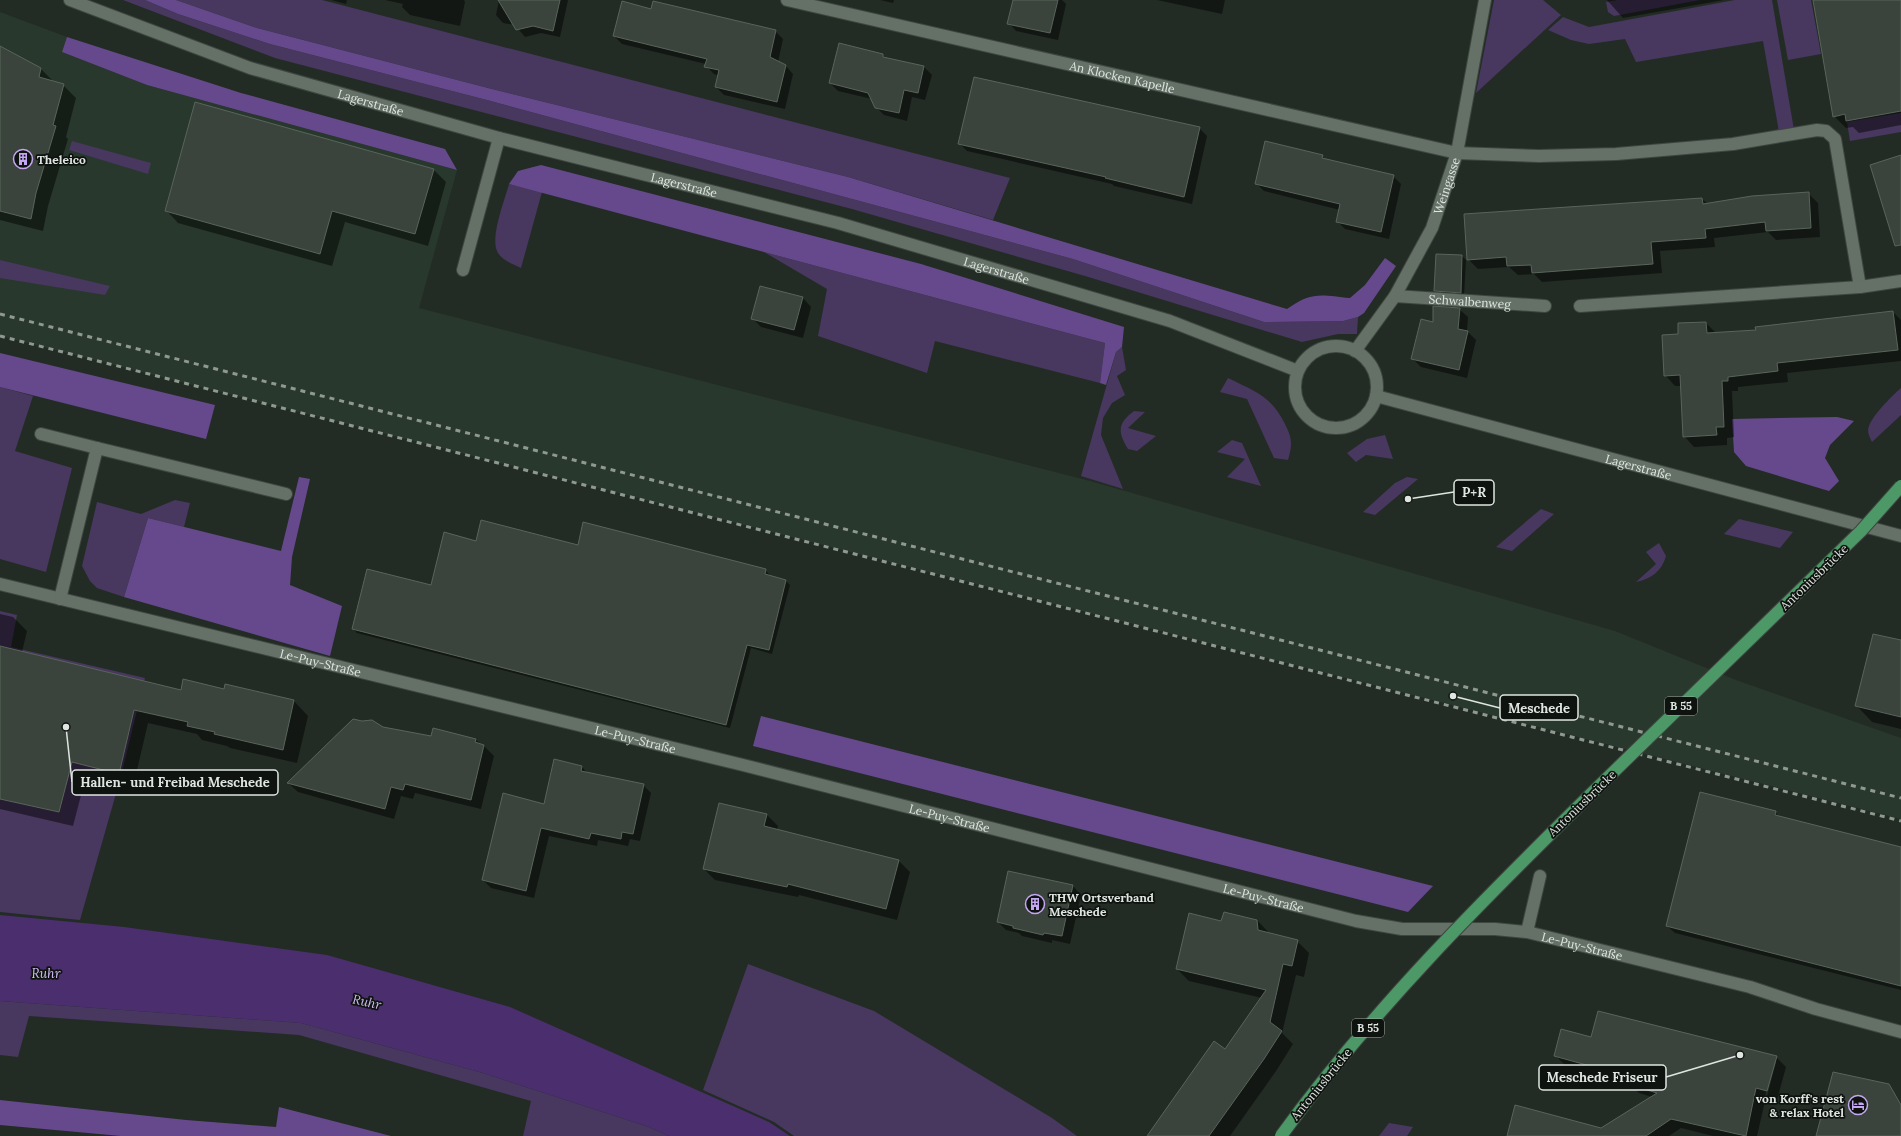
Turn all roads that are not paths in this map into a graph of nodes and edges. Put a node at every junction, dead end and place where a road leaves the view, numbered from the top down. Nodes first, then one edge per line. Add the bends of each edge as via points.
1 (70, 0) edge
2 (787, 0) edge
3 (1485, 0) edge
4 (499, 138) junction
5 (1457, 153) junction
6 (463, 270) dead end
7 (1901, 281) edge
8 (1860, 287) junction
9 (1395, 296) junction
10 (1544, 306) dead end
11 (1580, 306) dead end
12 (1355, 351) junction
13 (1298, 371) junction
14 (1376, 396) junction
15 (40, 434) dead end
16 (97, 448) junction
17 (1901, 486) edge
18 (286, 494) dead end
19 (1901, 536) edge
20 (0, 584) edge
21 (60, 599) junction
22 (1540, 876) dead end
23 (1527, 932) junction
24 (1901, 1032) edge
25 (1281, 1136) edge

1 - 4 street, Lagerstraße via 250,68
2 - 5 street, An Klocken Kapelle
3 - 5 street, Weingasse
4 - 6 street
4 - 13 street, Lagerstraße via 838,223 1170,321
5 - 8 street, An Klocken Kapelle via 1539,156 1616,154 1733,144 1817,130 1826,131 1835,139 1838,148
5 - 9 street, Weingasse via 1432,228
7 - 8 street
8 - 11 street
9 - 10 street, Schwalbenweg
9 - 12 street, Weingasse
12 - 13 street via 1343,347 1317,351
12 - 14 street via 1373,368 1377,380
13 - 14 street via 1296,396 1302,409 1311,419 1323,426 1347,427 1358,422 1368,414
14 - 19 street, Lagerstraße
15 - 16 street
16 - 18 street
16 - 21 street
17 - 25 main road, Antoniusbrücke / B 55, bridge via 1861,531 1522,861 1460,925 1343,1056
20 - 21 street, Le-Puy-Straße
21 - 23 street, Le-Puy-Straße via 796,778 1356,921 1402,929 1495,929
22 - 23 street
23 - 24 street, Le-Puy-Straße via 1750,987 1816,1010

